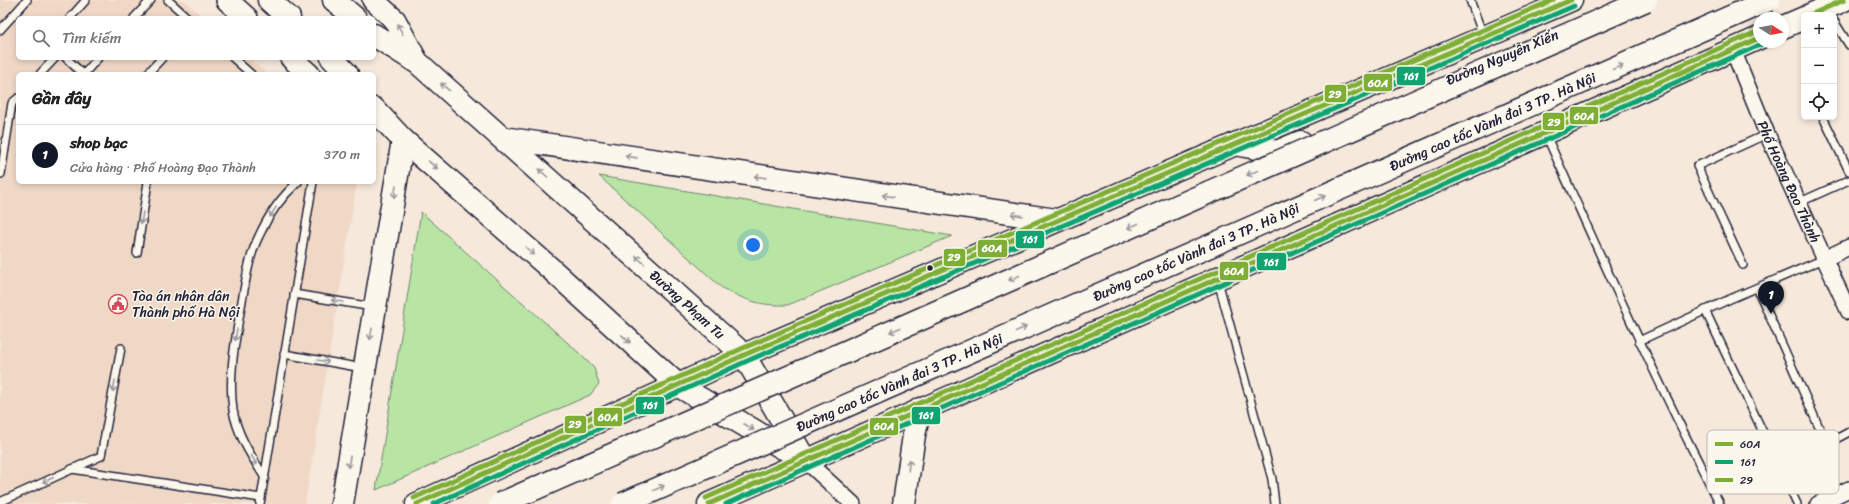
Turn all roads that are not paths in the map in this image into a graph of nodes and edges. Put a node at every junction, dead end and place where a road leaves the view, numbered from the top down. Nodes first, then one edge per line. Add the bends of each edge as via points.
1 (27, 0) edge
2 (86, 0) edge
3 (151, 0) edge
4 (168, 0) edge
5 (227, 0) edge
6 (269, 0) edge
7 (334, 0) edge
8 (373, 0) edge
9 (1470, 0) edge
10 (1633, 0) edge
11 (1646, 0) edge
12 (1769, 0) edge
13 (1565, 1) edge
14 (19, 15) edge
15 (72, 16) edge
16 (136, 16) edge
17 (186, 16) edge
18 (245, 16) edge
19 (287, 16) edge
20 (353, 16) edge
21 (16, 17) edge
22 (1801, 19) edge
23 (1789, 24) edge
24 (1837, 25) edge
25 (0, 30) edge
26 (376, 36) edge
27 (1483, 38) junction
28 (1753, 41) edge
29 (1849, 45) edge
30 (1733, 50) junction
31 (54, 60) edge
32 (68, 60) edge
33 (96, 60) edge
34 (160, 60) edge
35 (235, 60) edge
36 (293, 60) edge
37 (334, 60) edge
38 (418, 63) junction
39 (42, 72) edge
40 (82, 72) edge
41 (86, 72) edge
42 (149, 72) edge
43 (249, 72) edge
44 (307, 72) edge
45 (345, 72) edge
46 (16, 100) edge
47 (376, 113) edge
48 (1824, 120) edge
49 (1545, 133) junction
50 (1767, 134) junction
51 (503, 138) junction
52 (403, 140) junction
53 (1235, 144) junction
54 (1849, 171) edge
55 (1, 174) dead end
56 (1849, 180) edge
57 (148, 184) edge
58 (296, 184) edge
59 (313, 184) edge
60 (1798, 203) junction
61 (1056, 220) junction
62 (1849, 247) edge
63 (137, 254) dead end
64 (1824, 259) junction
65 (1743, 265) dead end
66 (1218, 279) junction
67 (1757, 288) junction
68 (294, 294) junction
69 (375, 307) junction
70 (1705, 310) junction
71 (1849, 312) edge
72 (1638, 341) junction
73 (121, 348) dead end
74 (284, 354) junction
75 (744, 355) junction
76 (365, 368) junction
77 (679, 386) junction
78 (920, 409) junction
79 (1762, 430) edge
80 (1820, 430) edge
81 (1849, 432) edge
82 (1839, 435) edge
83 (805, 460) junction
84 (72, 469) junction
85 (265, 478) junction
86 (1707, 479) edge
87 (1849, 489) edge
88 (1715, 494) edge
89 (1792, 494) edge
90 (1839, 494) edge
91 (1839, 494) edge
92 (261, 501) edge
93 (0, 502) edge
94 (342, 504) edge
95 (417, 504) edge
96 (500, 504) edge
97 (623, 504) edge
98 (709, 504) edge
99 (852, 504) edge
100 (904, 504) edge
101 (1275, 504) edge
102 (1720, 504) edge
103 (1797, 504) edge
104 (1818, 504) edge

1 - 14 lane
2 - 15 lane
3 - 16 lane
4 - 17 lane
5 - 18 main road
6 - 19 main road
7 - 20 main road
38 -> 8 main road, Đường Phạm Tu via 395,20
9 - 27 lane
10 - 53 main road, Đường Nguyễn Xiển via 1277,152
11 -> 96 main road, bridge
97 -> 12 main road, Đường cao tốc Vành đai 3 TP. Hà Nội, bridge
13 - 27 main road, Đường Nguyễn Xiển
21 - 25 lane
22 - 23 main road
24 - 29 lane
26 - 38 main road, Đường Phạm Tu
27 - 53 main road, Đường Nguyễn Xiển
28 - 30 main road
30 - 49 main road
30 - 50 street, Phố Hoàng Đạo Thành
31 - 39 lane
32 - 40 lane
33 - 41 lane
34 - 42 lane
35 - 43 lane
36 - 44 main road
37 - 45 main road
51 -> 38 main road, Đường Phạm Tu
46 - 55 lane via 12,104
47 - 52 main road
48 - 54 lane
49 - 66 main road
49 - 72 lane
50 - 60 street, Phố Hoàng Đạo Thành
50 - 65 lane via 1697,166
61 -> 51 main road
75 -> 51 main road, Đường Phạm Tu
52 -> 69 main road
52 -> 77 main road via 551,269
53 - 61 main road, Đường Nguyễn Xiển
56 - 60 lane
57 -> 63 lane
58 -> 85 lane via 274,209 258,237 249,265 233,352 233,410 242,440
59 - 68 lane
60 - 64 street, Phố Hoàng Đạo Thành
61 - 75 main road, Đường Nguyễn Xiển
62 - 64 street
64 - 67 lane
64 - 71 street, Phố Hoàng Đạo Thành
66 - 78 main road
66 - 101 lane via 1272,480
67 - 70 lane
67 - 80 lane
69 -> 68 lane
68 - 74 lane
69 -> 76 main road
70 - 72 lane
70 - 79 lane
72 - 86 lane
73 -> 84 lane via 101,456
74 -> 76 lane
74 - 85 lane
75 - 77 main road, Đường Nguyễn Xiển
75 - 83 main road, Đường Phạm Tu
76 -> 94 main road
77 -> 83 main road
77 - 95 main road, Đường Nguyễn Xiển
78 - 83 main road
100 -> 78 main road
81 - 82 lane
83 - 98 main road
83 - 99 street
84 - 92 lane
84 -> 93 lane
85 - 92 lane
87 - 90 street
88 - 102 lane
89 - 103 lane
91 - 104 street

